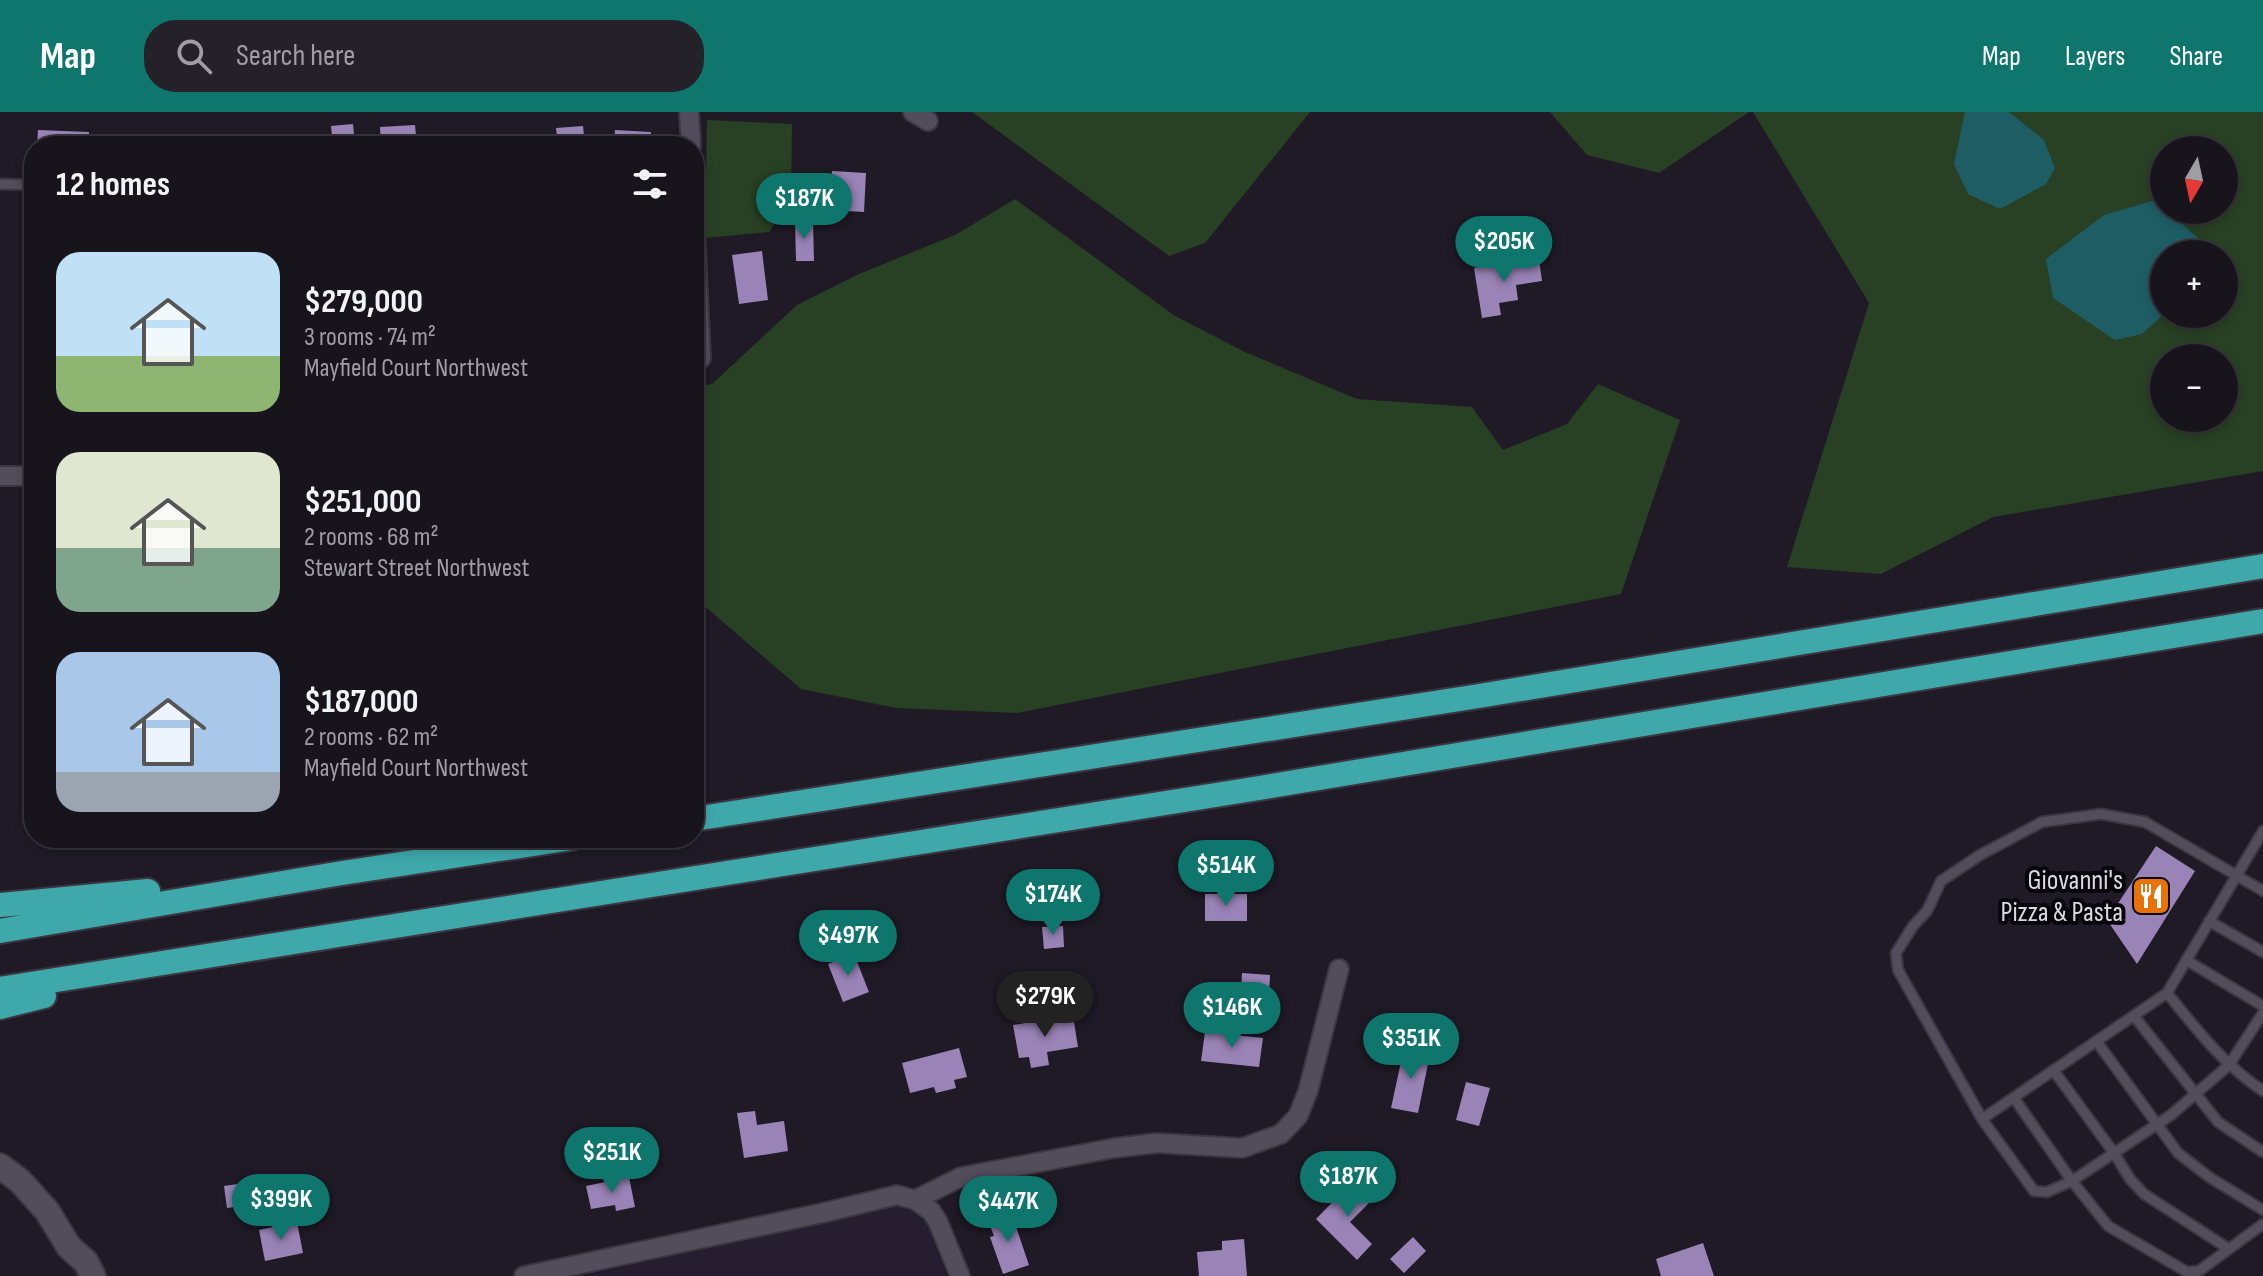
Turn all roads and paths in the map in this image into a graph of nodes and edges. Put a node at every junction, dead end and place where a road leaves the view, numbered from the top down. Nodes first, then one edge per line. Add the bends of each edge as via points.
1 (689, 112) edge
2 (690, 136) edge
3 (0, 184) edge
4 (24, 185) edge
5 (0, 476) edge
6 (24, 476) edge
7 (2263, 566) edge
8 (2263, 621) edge
9 (704, 817) edge
10 (2263, 831) edge
11 (2260, 845) edge
12 (506, 848) edge
13 (342, 873) junction
14 (2236, 876) junction
15 (2263, 891) edge
16 (0, 905) edge
17 (2209, 921) junction
18 (0, 931) edge
19 (2263, 952) edge
20 (189, 958) junction
21 (2186, 960) junction
22 (1339, 969) dead end
23 (0, 989) edge
24 (2167, 993) junction
25 (2263, 1006) edge
26 (0, 1007) edge
27 (2263, 1013) edge
28 (2134, 1016) junction
29 (2097, 1042) junction
30 (2229, 1065) junction
31 (2054, 1071) junction
32 (2263, 1091) edge
33 (2194, 1095) junction
34 (2014, 1098) junction
35 (1982, 1119) junction
36 (2157, 1124) junction
37 (2263, 1152) edge
38 (2114, 1153) junction
39 (0, 1166) edge
40 (2072, 1181) junction
41 (915, 1200) junction
42 (2263, 1210) edge
43 (2263, 1224) edge
44 (69, 1247) junction
45 (2229, 1249) junction
46 (75, 1276) edge
47 (93, 1276) edge
48 (524, 1276) edge
49 (960, 1276) edge

1 - 2 street
3 - 4 lane
5 - 6 street
7 - 9 highway
8 - 20 highway
10 - 11 lane
11 - 14 lane
12 - 13 highway
13 - 16 highway
13 - 18 highway
14 - 15 lane
14 - 17 lane
14 - 35 lane via 2145,822 2101,814 2042,822 1941,881 1927,911 1896,953 1898,970
17 - 19 lane
17 - 21 lane
20 - 23 highway
20 - 26 highway
21 - 24 lane
21 - 25 lane
22 - 41 street via 1308,1091 1298,1116 1281,1134 1242,1148 1157,1143 1114,1148 961,1177
24 - 28 lane
24 - 30 lane
27 - 30 lane
28 - 29 lane
28 - 33 lane
29 - 31 lane
29 - 36 lane
30 - 32 lane
30 - 33 lane
31 - 34 lane
31 - 38 lane
33 - 36 lane
33 - 37 lane via 2218,1122
34 - 35 lane
34 - 40 lane
35 - 40 lane via 2034,1191 2047,1192
36 - 38 lane
36 - 42 lane via 2178,1153
38 - 40 lane
38 - 45 lane via 2144,1194
39 - 44 street via 47,1211
40 - 45 lane via 2108,1226 2187,1272 2199,1271
41 - 48 street via 897,1195
41 - 49 street via 938,1222
43 - 45 lane
44 - 46 street
44 - 47 street

